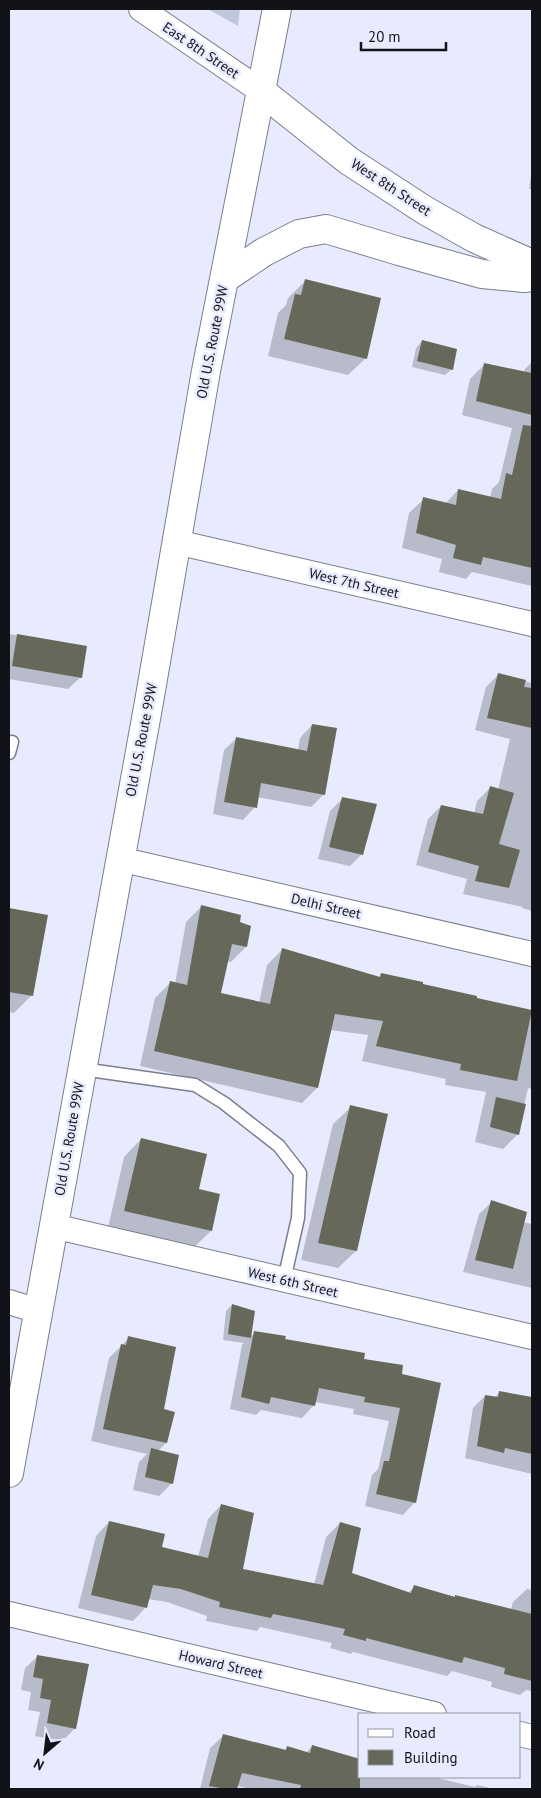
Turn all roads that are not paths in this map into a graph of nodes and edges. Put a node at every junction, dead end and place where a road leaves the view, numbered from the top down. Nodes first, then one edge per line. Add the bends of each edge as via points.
1 (141, 9) edge
2 (277, 9) edge
3 (261, 91) junction
4 (532, 264) edge
5 (532, 276) edge
6 (224, 280) junction
7 (176, 542) junction
8 (532, 624) edge
9 (119, 858) junction
10 (532, 954) edge
11 (82, 1069) junction
12 (53, 1226) junction
13 (284, 1280) junction
14 (9, 1302) edge
15 (38, 1311) junction
16 (532, 1337) edge
17 (9, 1473) edge
18 (9, 1614) edge
19 (430, 1713) edge

1 - 3 street, East 8th Street
2 - 3 main road, Old U.S. Route 99W
3 - 4 main road, West 8th Street via 349,161 426,211 474,238
3 - 6 main road, Old U.S. Route 99W
5 - 6 main road via 482,274 326,229 299,234 264,252
6 - 7 main road, Old U.S. Route 99W
7 - 8 street, West 7th Street
7 - 9 main road, Old U.S. Route 99W
9 - 10 street, Delhi Street
9 - 11 main road, Old U.S. Route 99W
11 - 12 main road, Old U.S. Route 99W
11 - 13 lane via 195,1085 224,1102 279,1146 300,1173 298,1218
12 - 13 street, West 6th Street
12 - 15 main road, Old U.S. Route 99W
13 - 16 street, West 6th Street
14 - 15 street
15 - 17 main road, Old U.S. Route 99W
18 - 19 street, Howard Street

